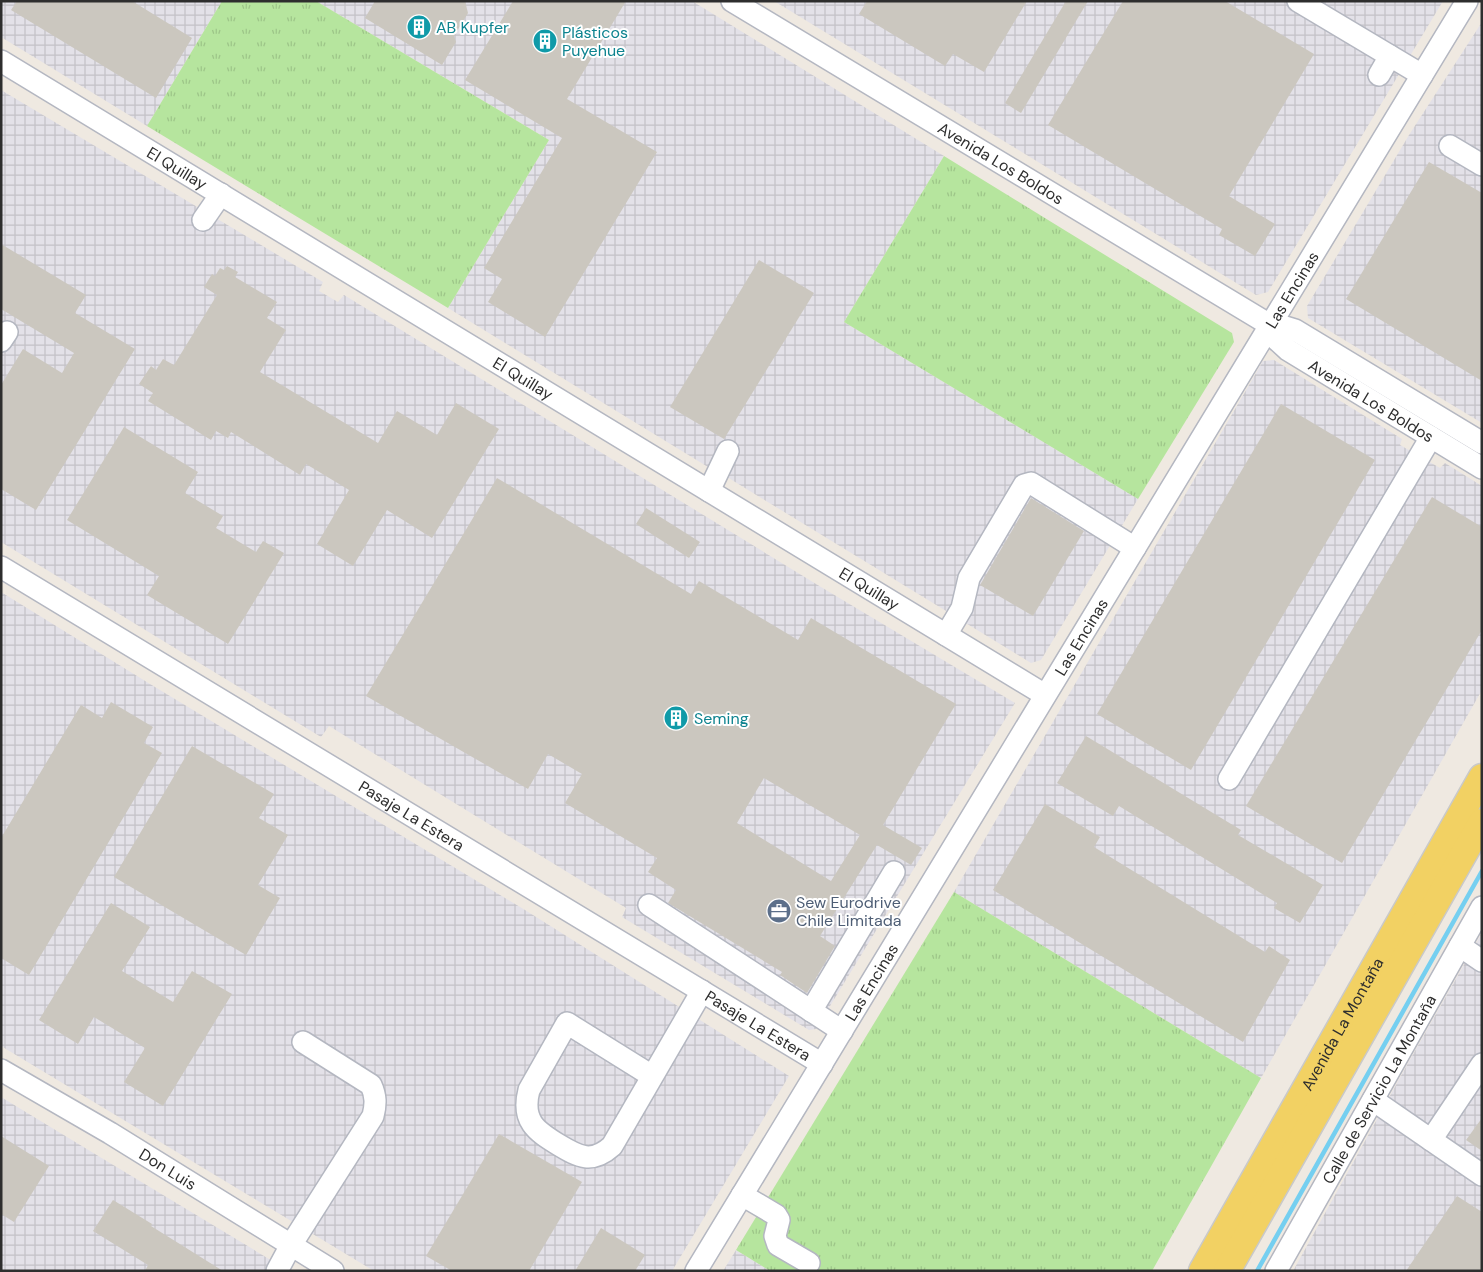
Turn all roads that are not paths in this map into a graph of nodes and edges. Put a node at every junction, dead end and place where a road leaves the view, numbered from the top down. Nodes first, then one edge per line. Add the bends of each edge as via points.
1 (732, 1) edge
2 (1298, 1) edge
3 (1467, 1) edge
4 (1390, 56) junction
5 (1, 61) edge
6 (1379, 74) dead end
7 (1422, 75) junction
8 (1450, 146) dead end
9 (1482, 165) edge
10 (221, 194) junction
11 (203, 220) dead end
12 (1270, 326) junction
13 (1431, 437) junction
14 (1482, 443) edge
15 (728, 451) dead end
16 (1482, 468) edge
17 (709, 491) junction
18 (1135, 548) junction
19 (1, 567) edge
20 (946, 635) junction
21 (1045, 695) junction
22 (1482, 777) edge
23 (1230, 779) dead end
24 (1482, 822) edge
25 (894, 872) dead end
26 (649, 905) dead end
27 (1482, 907) edge
28 (1460, 946) junction
29 (1482, 961) edge
30 (702, 991) junction
31 (811, 1011) junction
32 (842, 1031) junction
33 (303, 1042) dead end
34 (822, 1064) junction
35 (1482, 1064) edge
36 (1, 1070) edge
37 (652, 1076) junction
38 (1373, 1100) junction
39 (1431, 1140) junction
40 (1482, 1174) edge
41 (742, 1195) junction
42 (290, 1245) junction
43 (809, 1263) dead end
44 (277, 1271) edge
45 (333, 1271) edge
46 (696, 1271) edge
47 (1202, 1271) edge
48 (1227, 1271) edge
49 (1276, 1271) edge

1 - 12 street, Avenida Los Boldos
2 - 4 street
3 - 7 street, Las Encinas
4 - 6 street
4 - 7 street
5 - 10 street, El Quillay
7 - 12 street, Las Encinas
8 - 9 street
10 - 11 street
10 - 17 street, El Quillay
12 - 13 street, Avenida Los Boldos via 1277,340 1288,350
12 - 14 street, Avenida Los Boldos via 1295,330
12 - 18 street, Las Encinas
13 - 16 street, Avenida Los Boldos
13 - 23 street
15 - 17 street
17 - 20 street, El Quillay
18 - 20 street via 1031,483 1024,485 969,578 962,608
18 - 21 street, Las Encinas
19 - 30 street, Pasaje La Estera
20 - 21 street, El Quillay
21 - 32 street, Las Encinas
22 - 47 main road, Avenida La Montaña
24 - 48 main road, Avenida La Montaña
25 - 31 street
26 - 31 street
27 - 28 street, Calle de Servicio La Montaña
28 - 29 street
28 - 38 street, Calle de Servicio La Montaña
30 - 34 street, Pasaje La Estera
30 - 37 street
31 - 32 street
32 - 34 street, Las Encinas
33 - 42 street via 371,1085 376,1103 373,1116
34 - 41 street, Las Encinas
35 - 39 street
36 - 42 street, Don Luis
37 - 37 street via 612,1146 593,1157 578,1156 540,1134 529,1117 529,1090 567,1024
38 - 39 street
38 - 49 street, Calle de Servicio La Montaña
39 - 40 street
41 - 43 street via 776,1214 779,1220 775,1236 778,1245
41 - 46 street, Las Encinas
42 - 44 street
42 - 45 street, Don Luis

